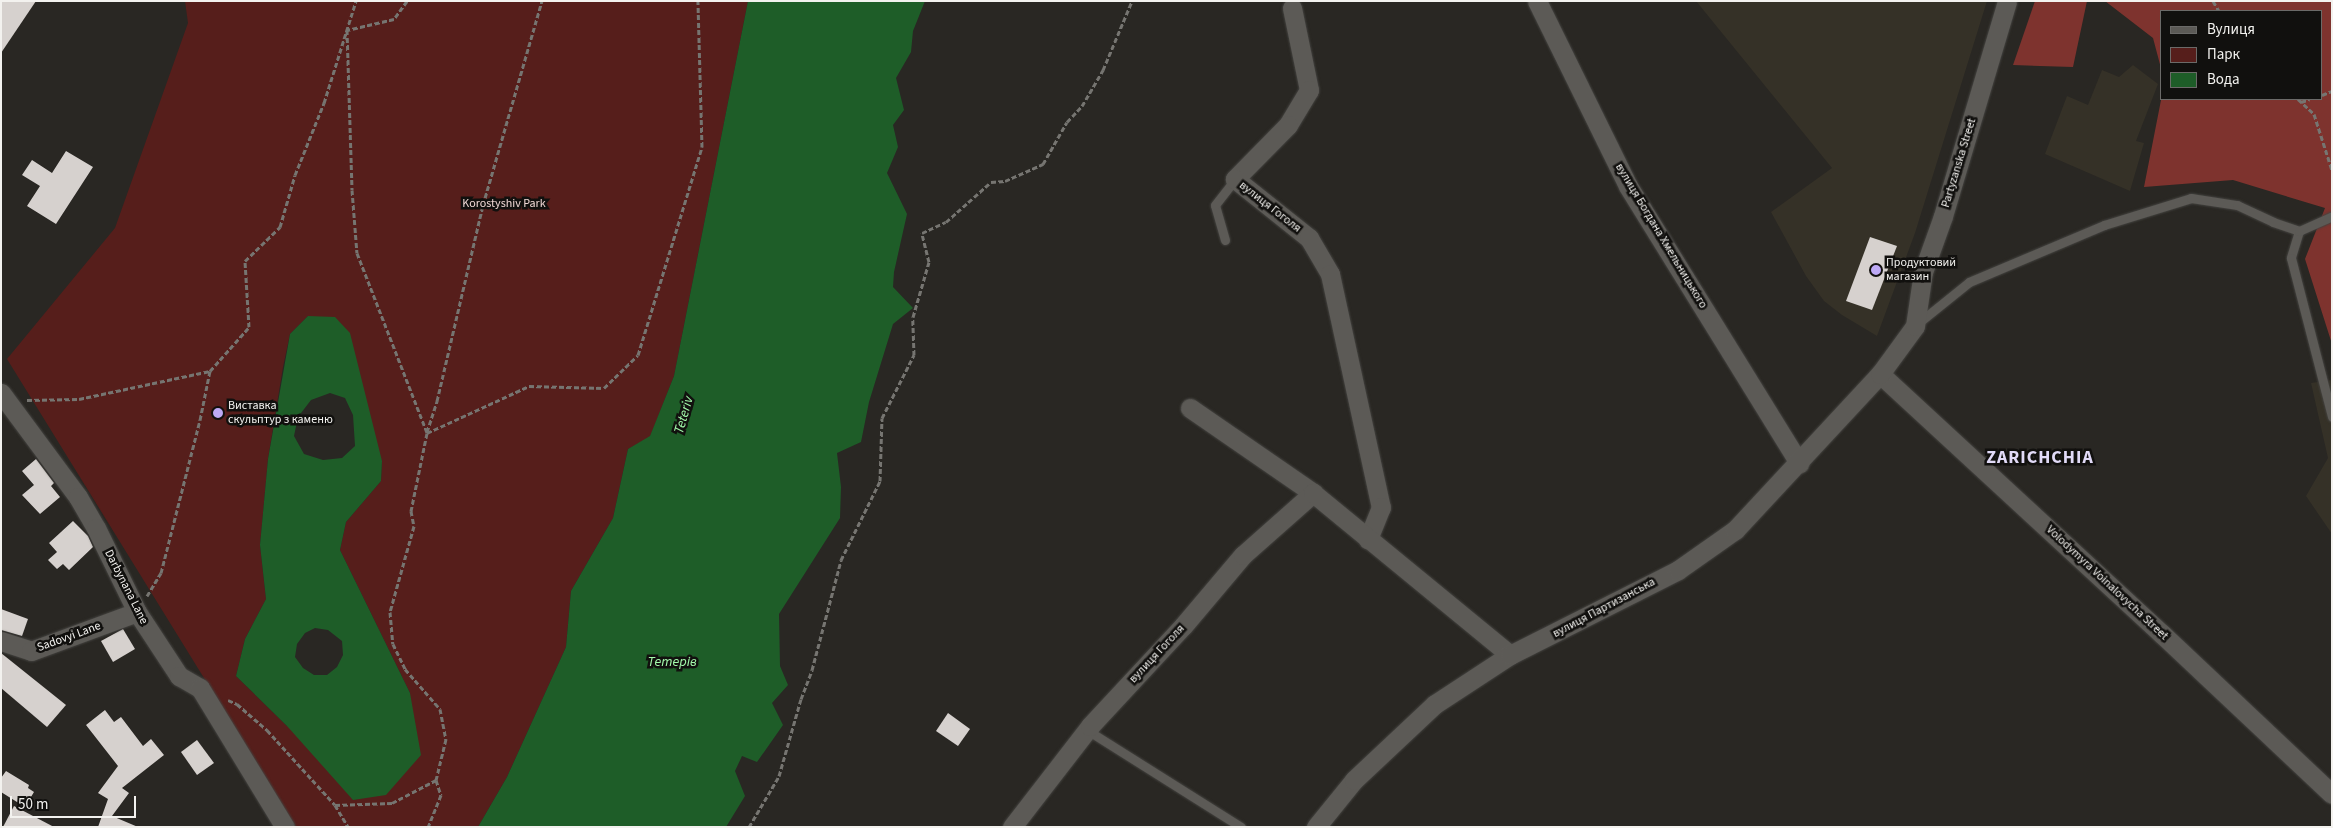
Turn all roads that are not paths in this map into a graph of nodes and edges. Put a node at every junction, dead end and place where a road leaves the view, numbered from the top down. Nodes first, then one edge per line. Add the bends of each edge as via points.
1 (1538, 1) edge
2 (2008, 1) edge
3 (1292, 8) dead end
4 (1235, 179) junction
5 (2332, 216) edge
6 (2299, 231) junction
7 (1225, 240) dead end
8 (1915, 326) junction
9 (1880, 374) junction
10 (4, 397) edge
11 (1190, 408) dead end
12 (2332, 417) edge
13 (1799, 463) junction
14 (1313, 493) junction
15 (1368, 539) junction
16 (137, 612) junction
17 (1, 641) edge
18 (1510, 655) junction
19 (1087, 730) junction
20 (2332, 794) edge
21 (1319, 826) edge
22 (285, 827) edge
23 (1012, 827) edge
24 (1242, 827) edge

1 - 13 street, вулиця Богдана Хмельницького via 1628,186
2 - 8 street, Partyzanska Street via 1924,272
3 - 4 street, вулиця Гоголя via 1309,90 1288,125
4 - 7 lane via 1215,205
4 - 15 street, вулиця Гоголя via 1309,238 1330,274 1381,507
5 - 6 lane
6 - 8 lane via 2238,205 2191,198 2104,225 1969,282
6 - 12 lane via 2291,258
8 - 9 street, вулиця Партизанська
9 - 13 street, вулиця Партизанська
9 - 20 street, Volodymyra Voinalovycha Street
10 - 16 street, Darbynana Lane via 78,497
11 - 14 street
13 - 18 street, вулиця Партизанська via 1735,530 1678,570
14 - 15 street
14 - 19 street, вулиця Гоголя via 1243,555
15 - 18 street
16 - 17 street, Sadovyi Lane via 31,651
16 - 22 street, Darbynana Lane via 179,676 200,688
18 - 21 street, вулиця Партизанська via 1435,704 1354,780
19 - 23 street, вулиця Гоголя
19 - 24 lane

